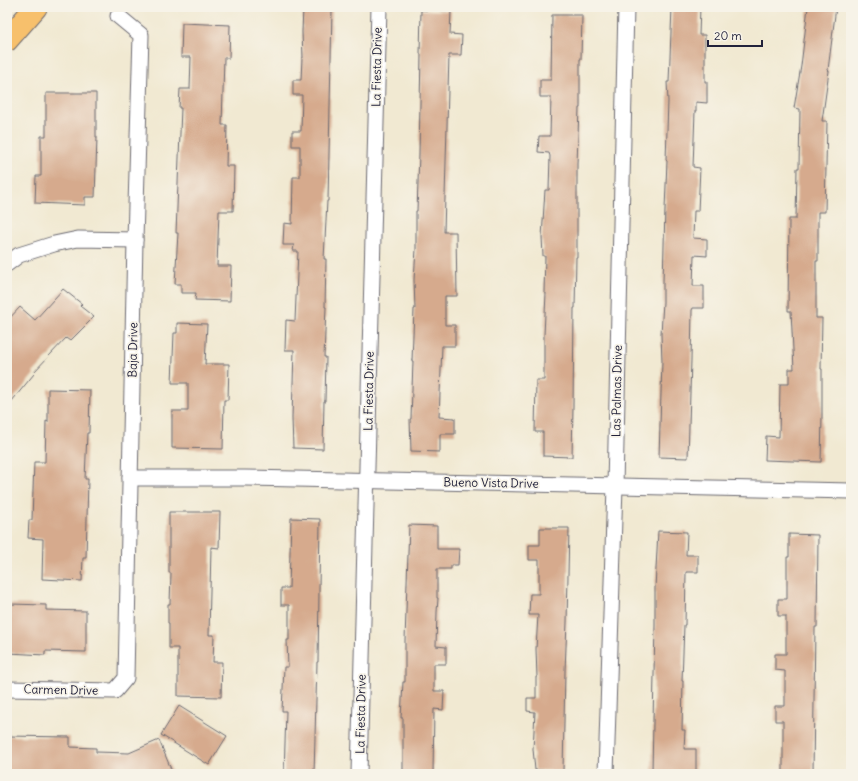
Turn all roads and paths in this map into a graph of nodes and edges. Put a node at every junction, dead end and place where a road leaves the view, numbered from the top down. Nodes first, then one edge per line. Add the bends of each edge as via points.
1 (36, 7) edge
2 (379, 7) edge
3 (626, 7) edge
4 (118, 16) dead end
5 (7, 40) edge
6 (134, 240) junction
7 (7, 264) edge
8 (130, 478) junction
9 (367, 481) junction
10 (615, 486) junction
11 (851, 490) edge
12 (7, 689) edge
13 (115, 691) joint
14 (359, 774) edge
15 (606, 774) edge

1 - 5 main road
2 - 9 street, La Fiesta Drive
3 - 10 street, Las Palmas Drive
4 - 6 street, Baja Drive via 141,35
6 - 7 street via 78,239 20,255
6 - 8 street, Baja Drive
8 - 9 street, Bueno Vista Drive
8 - 13 street, Baja Drive via 126,678
9 - 10 street, Bueno Vista Drive
9 - 14 street, La Fiesta Drive
10 - 11 street, Bueno Vista Drive
10 - 15 street, Las Palmas Drive
12 - 13 street, Carmen Drive

